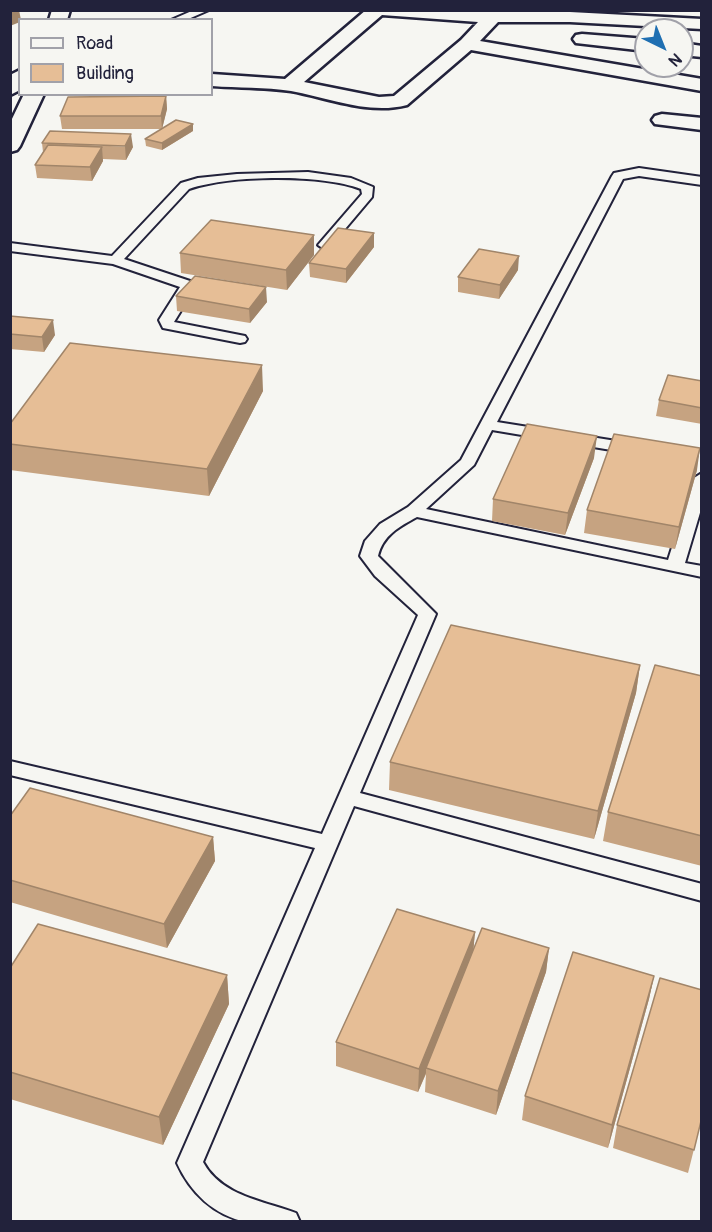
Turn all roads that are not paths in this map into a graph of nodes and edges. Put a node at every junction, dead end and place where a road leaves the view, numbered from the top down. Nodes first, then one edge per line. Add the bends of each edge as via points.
1 (205, 10) edge
2 (377, 10) edge
3 (382, 10) edge
4 (181, 18) edge
5 (492, 18) junction
6 (702, 24) edge
7 (469, 41) junction
8 (634, 44) edge
9 (213, 80) edge
10 (702, 85) edge
11 (289, 86) junction
12 (33, 96) edge
13 (662, 120) dead end
14 (702, 124) edge
15 (14, 130) edge
16 (702, 181) edge
17 (10, 247) edge
18 (321, 249) edge
19 (115, 260) junction
20 (240, 339) dead end
21 (488, 425) junction
22 (645, 451) edge
23 (702, 478) edge
24 (414, 511) junction
25 (675, 566) junction
26 (702, 572) edge
27 (10, 768) edge
28 (348, 797) junction
29 (328, 843) junction
30 (702, 893) edge
31 (287, 1221) edge

1 - 4 lane
2 - 11 main road
3 - 5 main road
5 - 6 main road via 570,17
5 - 7 main road
7 - 8 main road via 595,40
7 - 10 main road
7 - 11 main road via 400,102
9 - 11 main road
12 - 15 main road
13 - 14 main road
16 - 21 lane via 639,172 618,176
17 - 19 lane
18 - 19 lane via 368,194 367,188 342,178 292,176 198,182 185,186
19 - 20 lane via 185,284 188,288 166,320 168,325
21 - 22 lane
21 - 24 lane via 468,462
23 - 25 lane
24 - 25 lane
24 - 28 lane via 380,535 369,556 376,568 416,600 427,614
25 - 26 lane
27 - 29 lane
28 - 29 lane
28 - 30 lane
29 - 31 lane via 190,1163 196,1179 215,1196

